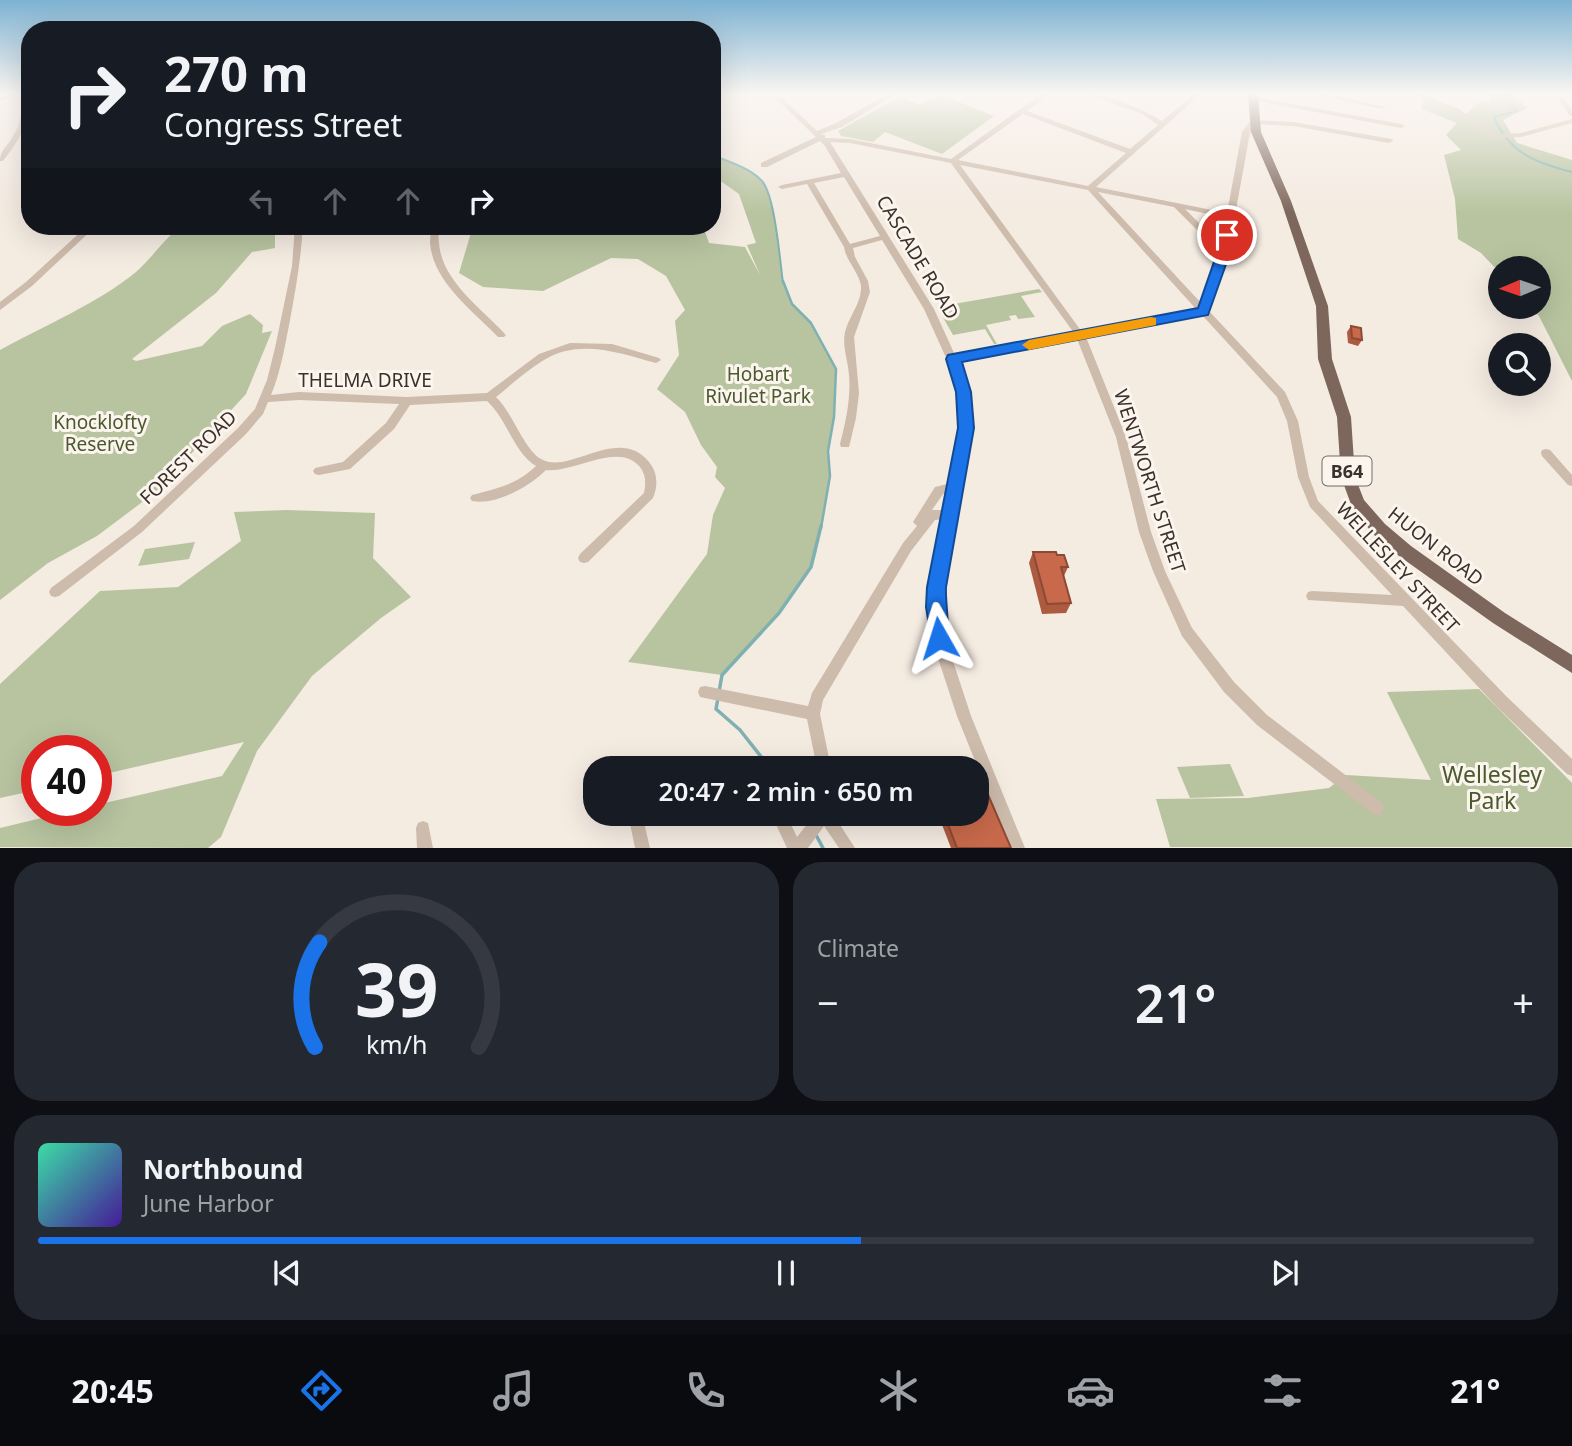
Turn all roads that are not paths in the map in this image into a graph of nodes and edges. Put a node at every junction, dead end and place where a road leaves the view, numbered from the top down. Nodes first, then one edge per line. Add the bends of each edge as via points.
1 (18, 134) edge
2 (991, 134) edge
3 (1081, 134) edge
4 (1153, 134) edge
5 (1246, 134) edge
6 (1258, 134) edge
7 (1347, 134) edge
8 (1488, 134) edge
9 (1526, 134) edge
10 (827, 135) junction
11 (1389, 141) dead end
12 (1130, 152) junction
13 (0, 159) edge
14 (953, 161) junction
15 (764, 165) dead end
16 (846, 174) junction
17 (809, 181) junction
18 (782, 187) dead end
19 (1090, 188) junction
20 (1176, 205) junction
21 (1231, 216) junction
22 (82, 235) edge
23 (298, 235) edge
24 (434, 235) edge
25 (885, 237) junction
26 (848, 247) junction
27 (1224, 253) junction
28 (0, 307) edge
29 (1203, 312) junction
30 (501, 335) dead end
31 (1080, 335) junction
32 (953, 359) junction
33 (656, 360) dead end
34 (489, 397) junction
35 (265, 399) junction
36 (407, 401) junction
37 (845, 444) dead end
38 (1545, 453) dead end
39 (544, 465) junction
40 (319, 471) dead end
41 (1572, 482) edge
42 (957, 486) junction
43 (476, 498) dead end
44 (951, 514) junction
45 (907, 547) junction
46 (584, 558) dead end
47 (55, 592) dead end
48 (1312, 596) dead end
49 (1404, 601) junction
50 (1572, 665) edge
51 (709, 693) dead end
52 (813, 714) junction
53 (822, 756) edge
54 (1572, 769) edge
55 (1377, 808) dead end
56 (638, 826) edge
57 (423, 828) dead end
58 (811, 831) edge
59 (425, 848) edge
60 (643, 848) edge
61 (848, 848) edge
62 (1018, 848) edge

1 - 13 street
2 - 14 street
3 - 12 street
4 - 12 street
5 - 21 street
6 - 50 main road, HUON ROAD / B64 via 1322,306 1325,359 1344,417 1348,477 1357,503 1405,551
7 - 11 street
8 - 9 street
10 - 14 street
10 - 15 street
10 - 16 street, CASCADE ROAD
12 - 19 street
14 - 19 street
14 - 31 street, WENTWORTH STREET
16 - 17 street
16 - 25 street, CASCADE ROAD
17 - 18 street
17 - 26 street
19 - 20 street
19 - 29 street, WELLESLEY STREET
20 - 21 street
20 - 27 street
21 - 27 street
22 - 28 street
23 - 35 street, FOREST ROAD via 285,328
24 - 30 street via 442,269
25 - 26 street
25 - 32 street, CASCADE ROAD
26 - 37 street via 865,295 850,335 855,392
27 - 29 street
29 - 31 street
29 - 49 street, WELLESLEY STREET via 1289,408 1306,491 1314,504
31 - 32 street
31 - 55 street, WENTWORTH STREET via 1121,437 1159,571 1187,632 1221,678 1262,720
32 - 42 street, CASCADE ROAD via 966,416
33 - 34 street via 598,345 570,346 532,363
34 - 36 street, THELMA DRIVE
34 - 39 street via 533,457
35 - 36 street, THELMA DRIVE via 332,396
35 - 47 street, FOREST ROAD via 243,431 138,529
36 - 40 street via 390,426 346,466
38 - 41 street
39 - 43 street via 526,482
39 - 46 street via 618,452 636,457 646,466 652,480 649,495
42 - 44 street, CASCADE ROAD
42 - 45 street via 939,490
44 - 45 street via 932,515
44 - 62 street, CASCADE ROAD via 935,607 939,638 964,716
45 - 52 street via 817,698
48 - 49 street
49 - 54 street, WELLESLEY STREET
51 - 52 street
52 - 53 street
56 - 60 street
57 - 59 street
58 - 61 street

